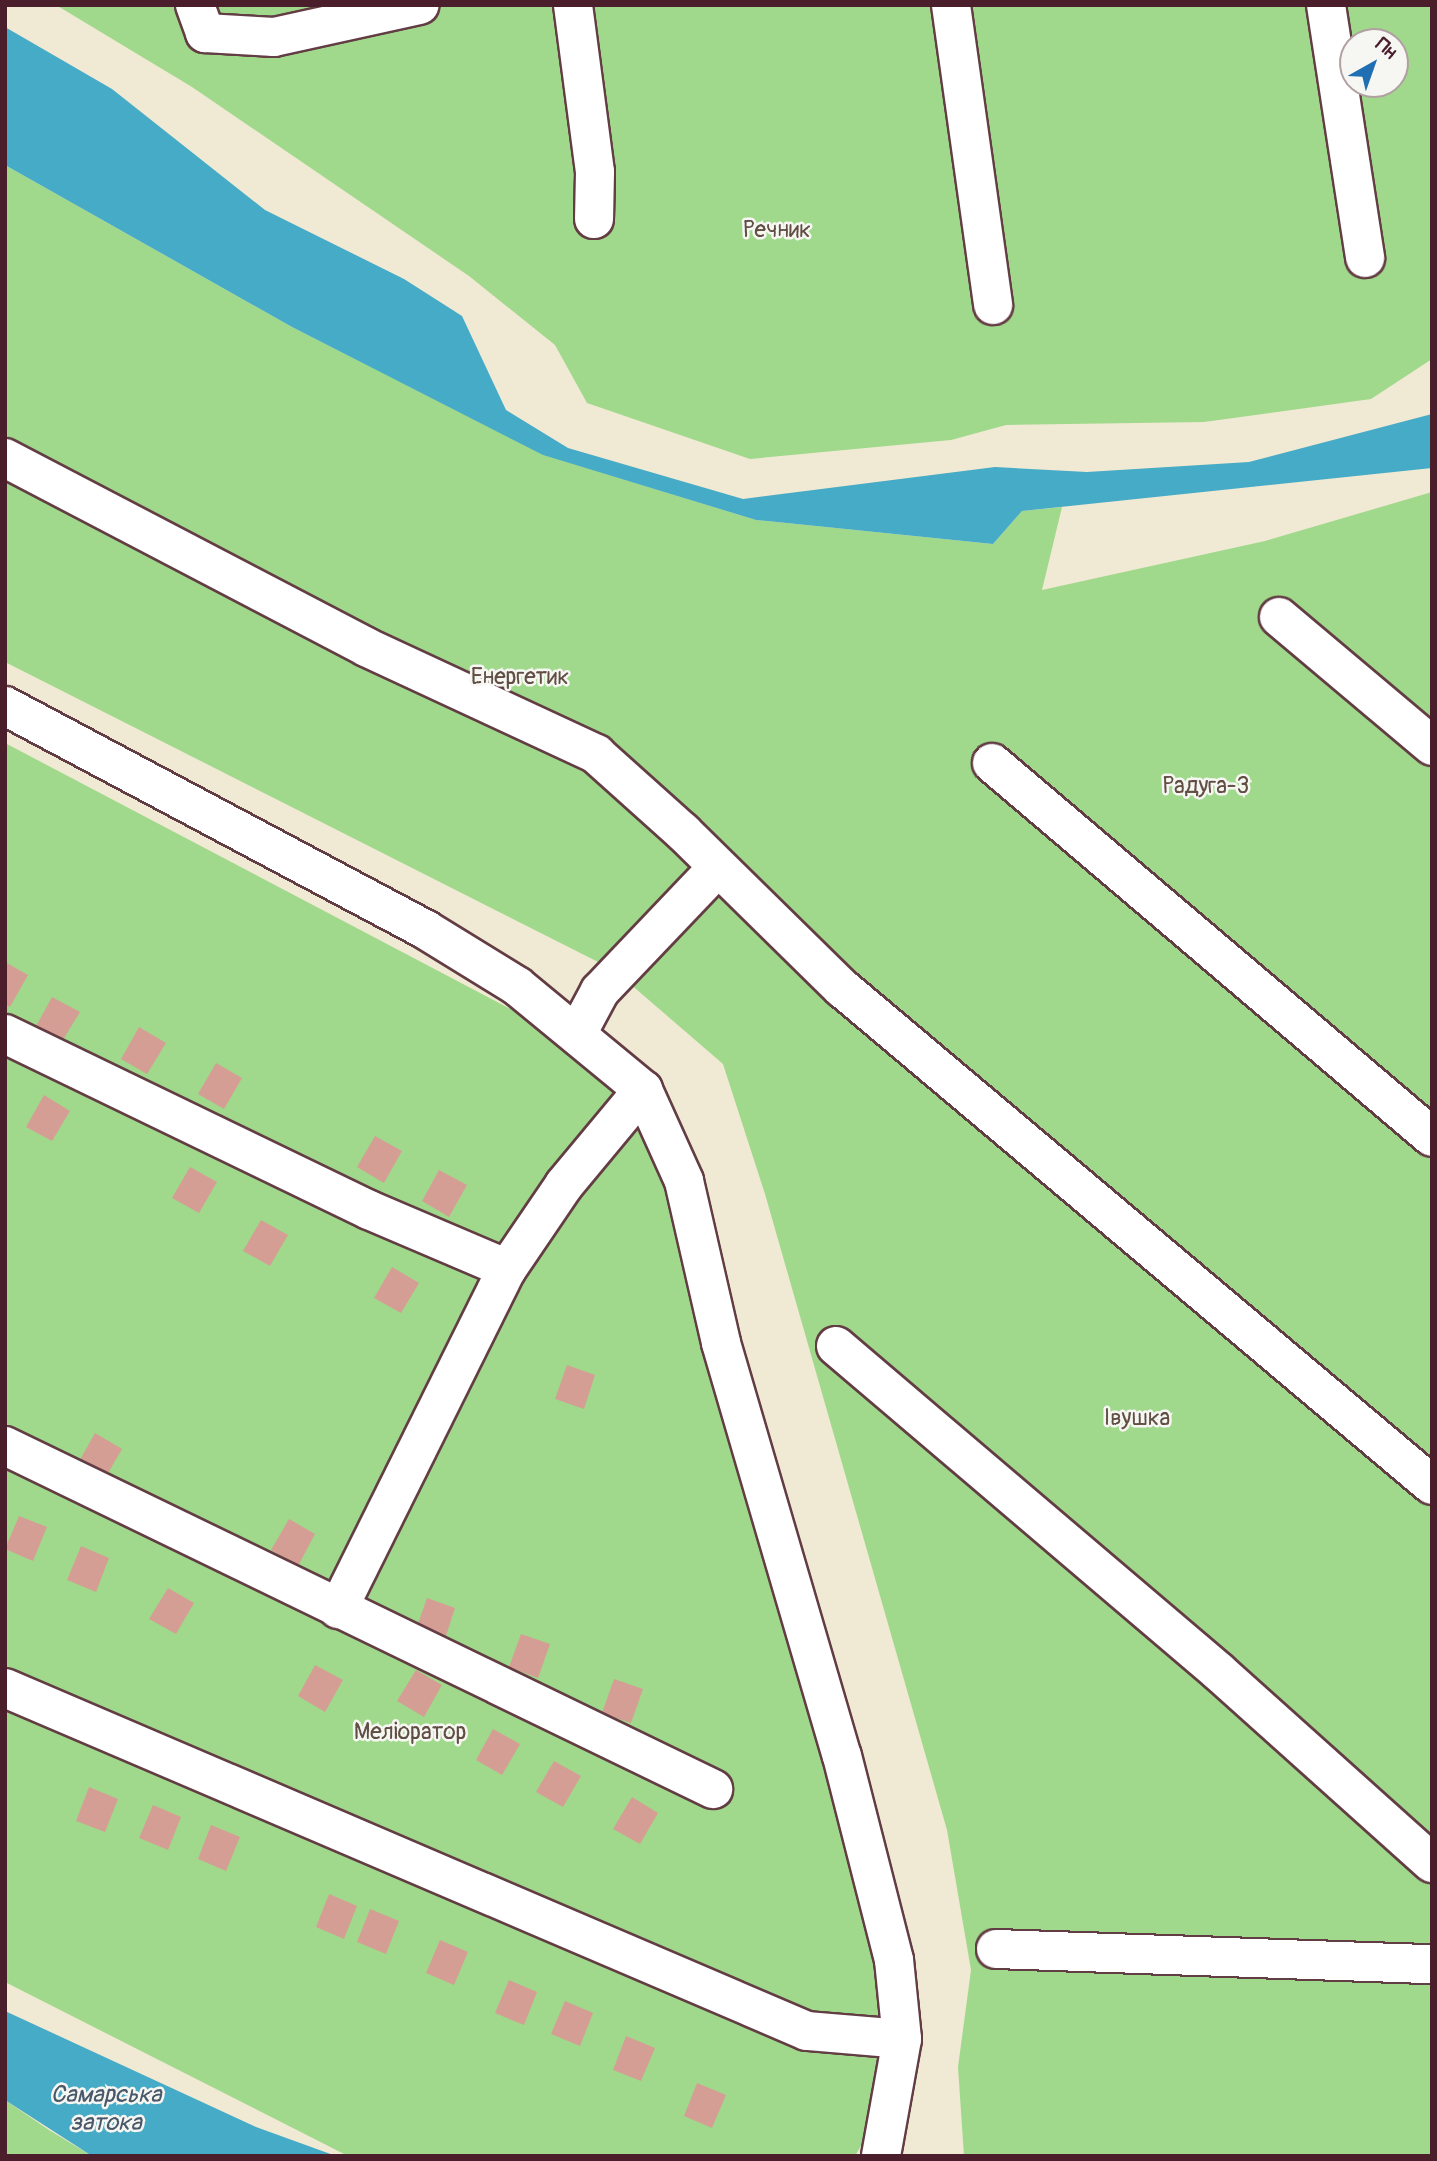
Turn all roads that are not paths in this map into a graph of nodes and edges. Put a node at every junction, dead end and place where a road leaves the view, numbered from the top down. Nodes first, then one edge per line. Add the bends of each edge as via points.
1 (195, 5) edge
2 (420, 5) edge
3 (573, 5) edge
4 (951, 5) edge
5 (1326, 5) edge
6 (594, 219) dead end
7 (1365, 258) dead end
8 (993, 304) dead end
9 (5, 458) edge
10 (1279, 617) dead end
11 (5, 706) edge
12 (1432, 746) edge
13 (992, 763) dead end
14 (717, 868) junction
15 (578, 1032) junction
16 (5, 1034) edge
17 (643, 1090) junction
18 (1432, 1137) edge
19 (507, 1269) junction
20 (836, 1346) dead end
21 (5, 1446) edge
22 (1432, 1485) edge
23 (338, 1609) junction
24 (5, 1688) edge
25 (713, 1789) dead end
26 (1432, 1863) edge
27 (996, 1949) dead end
28 (1432, 1964) edge
29 (902, 2039) junction
30 (881, 2156) edge

1 - 2 street via 205,33 274,37
3 - 6 street via 595,172
4 - 8 street
5 - 7 street
9 - 14 street via 366,647 596,754
10 - 12 street
11 - 15 street via 426,930 517,986
13 - 18 street
14 - 15 street via 600,991
14 - 22 street via 842,988
15 - 17 street
16 - 19 street via 369,1210
17 - 19 street via 564,1185
17 - 29 street via 684,1181 721,1343 842,1756 894,1960
19 - 23 street
20 - 26 street via 1219,1672
21 - 23 street
23 - 25 street
24 - 29 street via 807,2031
27 - 28 street
29 - 30 street

